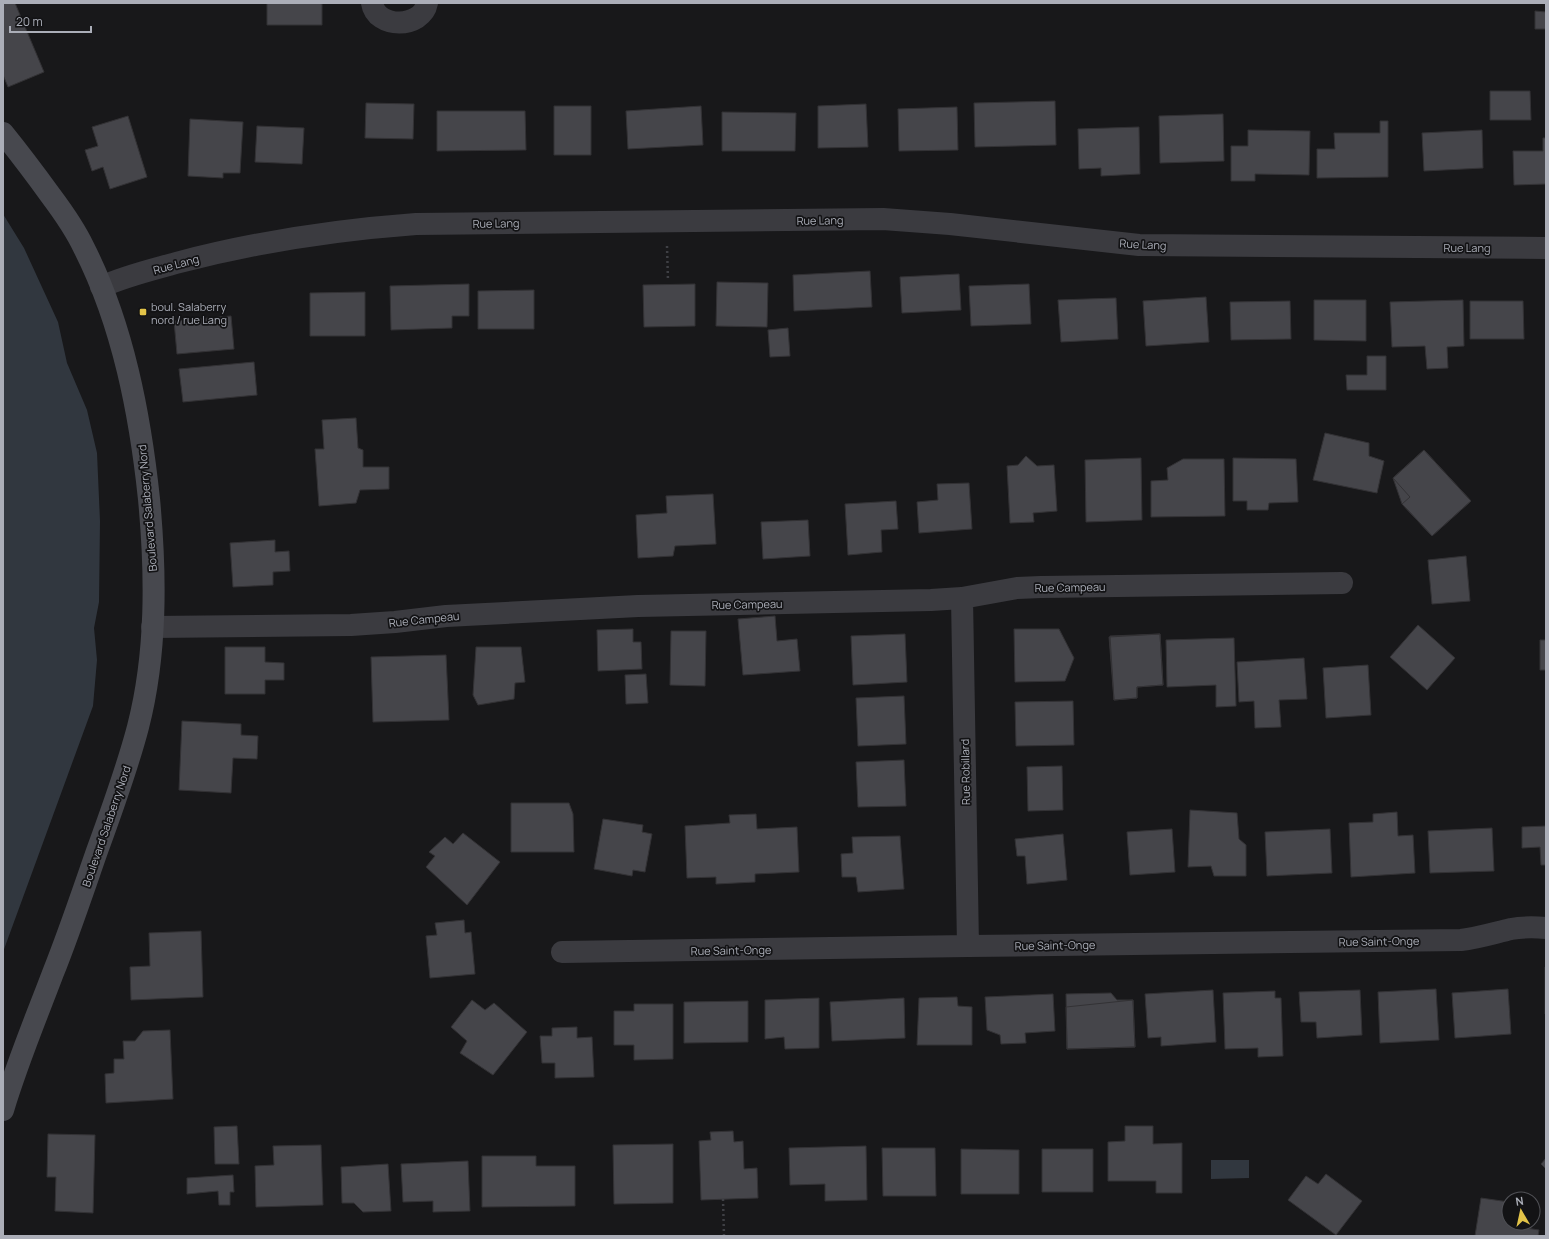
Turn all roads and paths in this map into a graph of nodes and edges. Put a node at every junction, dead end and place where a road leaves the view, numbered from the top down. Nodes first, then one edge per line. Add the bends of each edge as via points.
1 (372, 3) edge
2 (427, 3) edge
3 (3, 134) edge
4 (667, 221) junction
5 (1546, 248) edge
6 (668, 281) dead end
7 (101, 287) junction
8 (1342, 583) dead end
9 (962, 598) junction
10 (152, 627) junction
11 (1546, 928) edge
12 (968, 946) junction
13 (562, 952) dead end
14 (3, 1110) edge
15 (723, 1199) dead end
16 (724, 1236) edge

1 - 2 street via 374,12 382,19 399,22 416,18 424,11
3 - 7 street, Boulevard Salaberry Nord via 72,227 83,245
4 - 5 street, Rue Lang via 913,220 1139,245
4 - 6 path
4 - 7 street, Rue Lang via 416,224 373,227 253,245 116,280
7 - 10 street, Boulevard Salaberry Nord via 120,344 142,442 154,572
8 - 9 street, Rue Campeau via 1041,587 1004,590
9 - 10 street, Rue Campeau via 638,606 446,616 351,625
9 - 12 street, Rue Robillard
10 - 14 street, Boulevard Salaberry Nord via 150,662 138,727 119,791
11 - 12 street, Rue Saint-Onge via 1512,929 1461,940
12 - 13 street, Rue Saint-Onge
15 - 16 path

